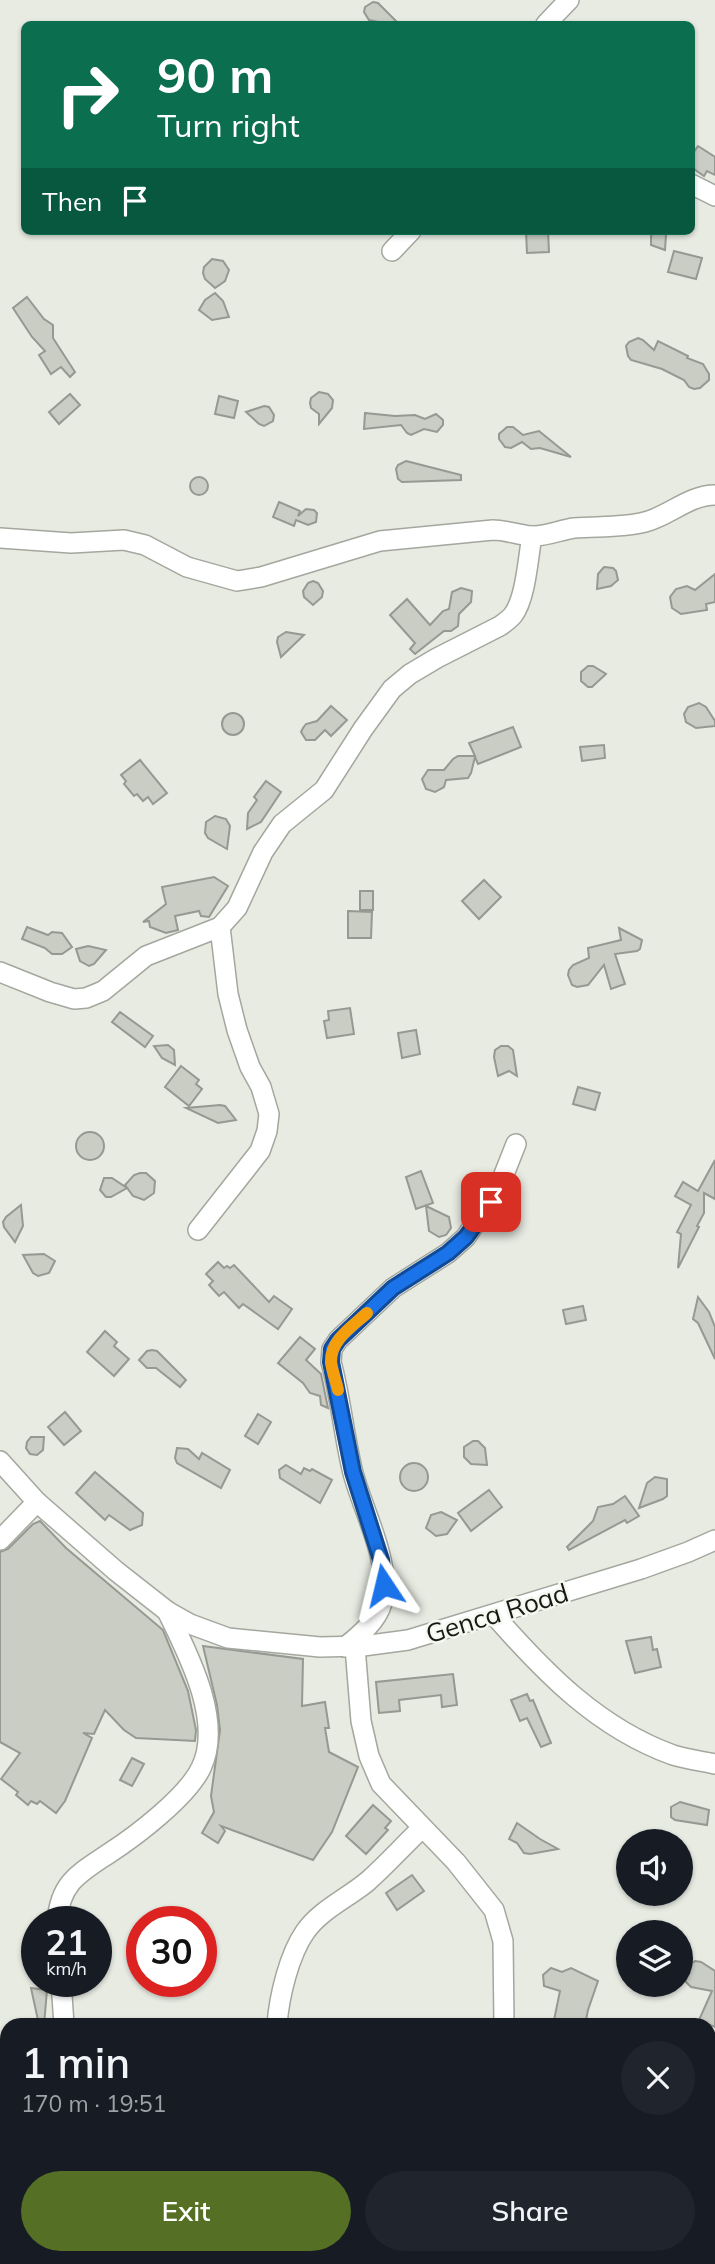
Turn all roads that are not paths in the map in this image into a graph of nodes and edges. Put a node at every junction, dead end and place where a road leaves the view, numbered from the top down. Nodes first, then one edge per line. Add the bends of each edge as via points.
1 (569, 0) edge
2 (549, 21) edge
3 (695, 186) edge
4 (715, 196) edge
5 (407, 235) edge
6 (392, 251) dead end
7 (715, 495) edge
8 (532, 536) junction
9 (0, 538) edge
10 (220, 927) junction
11 (0, 972) edge
12 (516, 1144) dead end
13 (198, 1230) dead end
14 (0, 1461) edge
15 (37, 1502) junction
16 (715, 1539) edge
17 (0, 1540) edge
18 (167, 1611) junction
19 (494, 1615) junction
20 (350, 1647) junction
21 (715, 1764) edge
22 (422, 1828) junction
23 (60, 1906) edge
24 (62, 1997) edge
25 (64, 2018) edge
26 (278, 2018) edge
27 (504, 2018) edge

1 - 2 street
3 - 4 street
5 - 6 street
7 - 8 street via 695,498 645,522
8 - 9 street via 493,530 398,538 237,581 187,567 145,545 124,540 71,543
8 - 10 street via 513,616 410,674 393,689 324,790 282,824 263,852 237,908
10 - 11 street via 146,956 103,991 86,998 50,992
10 - 13 street via 237,1030 269,1114 260,1151
12 - 20 street via 499,1187 466,1237 393,1288 332,1349 353,1472 381,1560 384,1585 377,1614
14 - 15 street, Genca Road
15 - 17 street
15 - 18 street, Genca Road
16 - 19 street, Genca Road via 641,1569
18 - 20 street, Genca Road via 228,1638
18 - 23 street via 203,1694 207,1741 202,1767 172,1804 68,1884
19 - 20 street, Genca Road via 408,1640
19 - 21 street via 579,1702 628,1735 674,1755
20 - 22 street via 369,1756 381,1784
22 - 26 street via 304,1932 279,2001
22 - 27 street via 494,1910 503,1941
24 - 25 street

